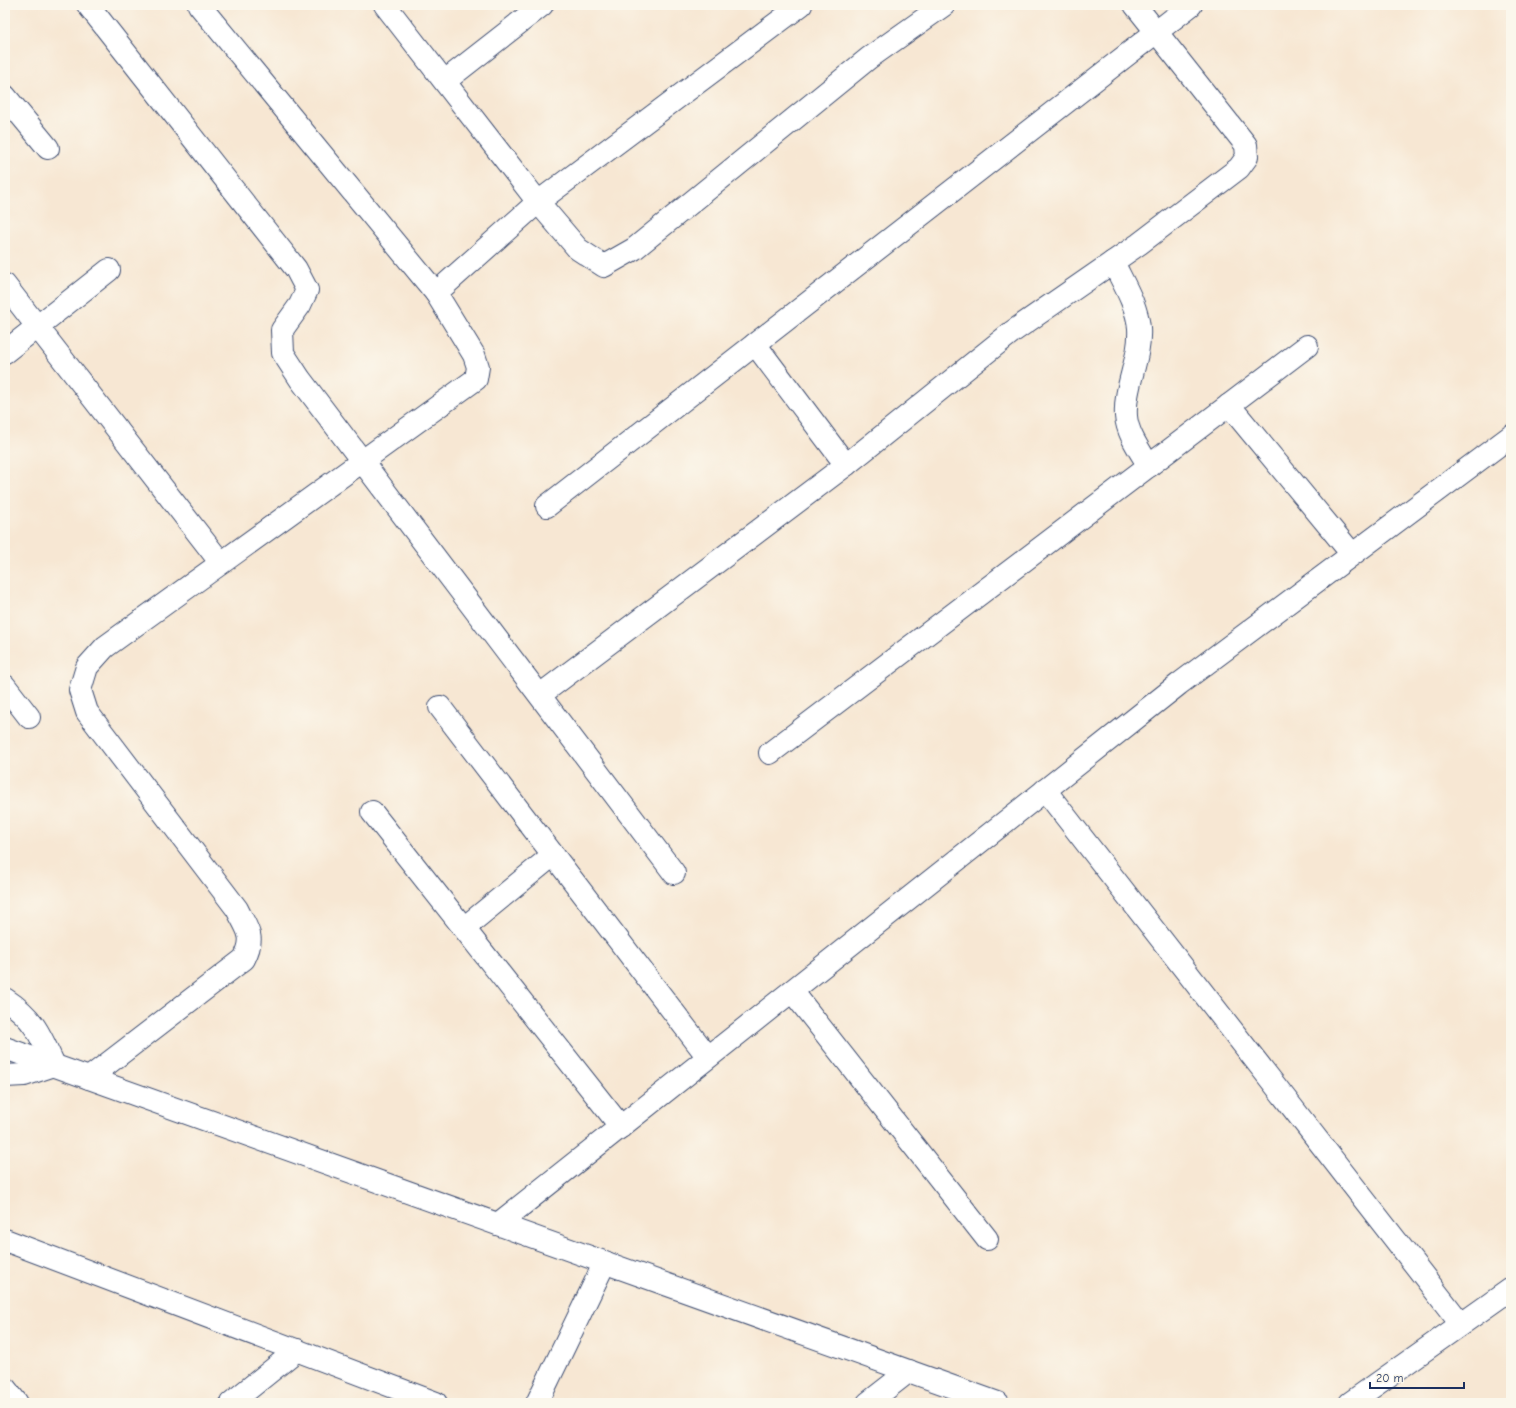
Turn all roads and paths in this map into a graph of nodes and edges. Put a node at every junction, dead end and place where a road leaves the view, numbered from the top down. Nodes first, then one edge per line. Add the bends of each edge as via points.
1 (88, 5) edge
2 (199, 5) edge
3 (385, 5) edge
4 (542, 5) edge
5 (801, 5) edge
6 (944, 5) edge
7 (1135, 5) edge
8 (1191, 5) edge
9 (1157, 32) junction
10 (445, 81) junction
11 (5, 96) edge
12 (48, 148) dead end
13 (538, 202) junction
14 (1113, 262) junction
15 (109, 270) dead end
16 (5, 285) edge
17 (436, 293) junction
18 (37, 326) junction
19 (755, 344) junction
20 (1307, 346) dead end
21 (5, 352) edge
22 (1229, 405) junction
23 (1511, 436) edge
24 (363, 460) junction
25 (846, 465) junction
26 (1149, 466) junction
27 (547, 506) dead end
28 (1352, 554) junction
29 (221, 563) junction
30 (5, 686) edge
31 (540, 695) junction
32 (440, 707) dead end
33 (29, 717) dead end
34 (770, 753) dead end
35 (1045, 790) junction
36 (372, 812) dead end
37 (553, 855) junction
38 (674, 873) dead end
39 (464, 928) junction
40 (792, 991) junction
41 (5, 999) edge
42 (5, 1048) edge
43 (708, 1057) junction
44 (54, 1065) junction
45 (5, 1076) edge
46 (89, 1078) junction
47 (621, 1127) junction
48 (498, 1224) junction
49 (987, 1239) dead end
50 (5, 1240) edge
51 (605, 1262) junction
52 (1511, 1289) edge
53 (1461, 1324) junction
54 (297, 1350) junction
55 (909, 1371) junction
56 (5, 1388) edge
57 (17, 1403) edge
58 (231, 1403) edge
59 (436, 1403) edge
60 (537, 1403) edge
61 (868, 1403) edge
62 (998, 1403) edge
63 (1350, 1403) edge

1 - 24 street via 296,269 307,290 300,305 282,330 283,353
2 - 17 street
3 - 10 street
4 - 10 street
5 - 13 street
6 - 13 street via 869,58 634,249 604,266 578,249
7 - 9 street
8 - 9 street
9 - 14 street via 1246,145 1247,157 1239,168
9 - 19 street
10 - 13 street
11 - 12 street
13 - 17 street
14 - 25 street via 1012,332
14 - 26 street via 1133,304 1139,327 1138,356 1127,396 1126,417 1134,440
15 - 18 street
16 - 18 street
17 - 24 street via 474,355 478,367 476,379
18 - 21 street
18 - 29 street
19 - 25 street
19 - 27 street
20 - 22 street
22 - 26 street
22 - 28 street
23 - 28 street
24 - 29 street
24 - 31 street
25 - 31 street
26 - 34 street
28 - 35 street via 1179,684
29 - 46 street via 105,647 87,667 80,690 87,712 236,909 250,934 251,946 244,959
30 - 33 street
31 - 38 street
32 - 37 street
35 - 40 street
35 - 53 street
36 - 39 street
37 - 39 street
37 - 43 street
39 - 47 street
40 - 43 street
40 - 49 street
41 - 44 street via 22,1010 38,1029
42 - 44 street
43 - 47 street
44 - 45 street via 24,1075
44 - 46 street
46 - 48 street
47 - 48 street
48 - 51 street
50 - 54 street
51 - 55 street
51 - 60 street
52 - 53 street
53 - 63 street
54 - 58 street
54 - 59 street
55 - 61 street
55 - 62 street
56 - 57 street

